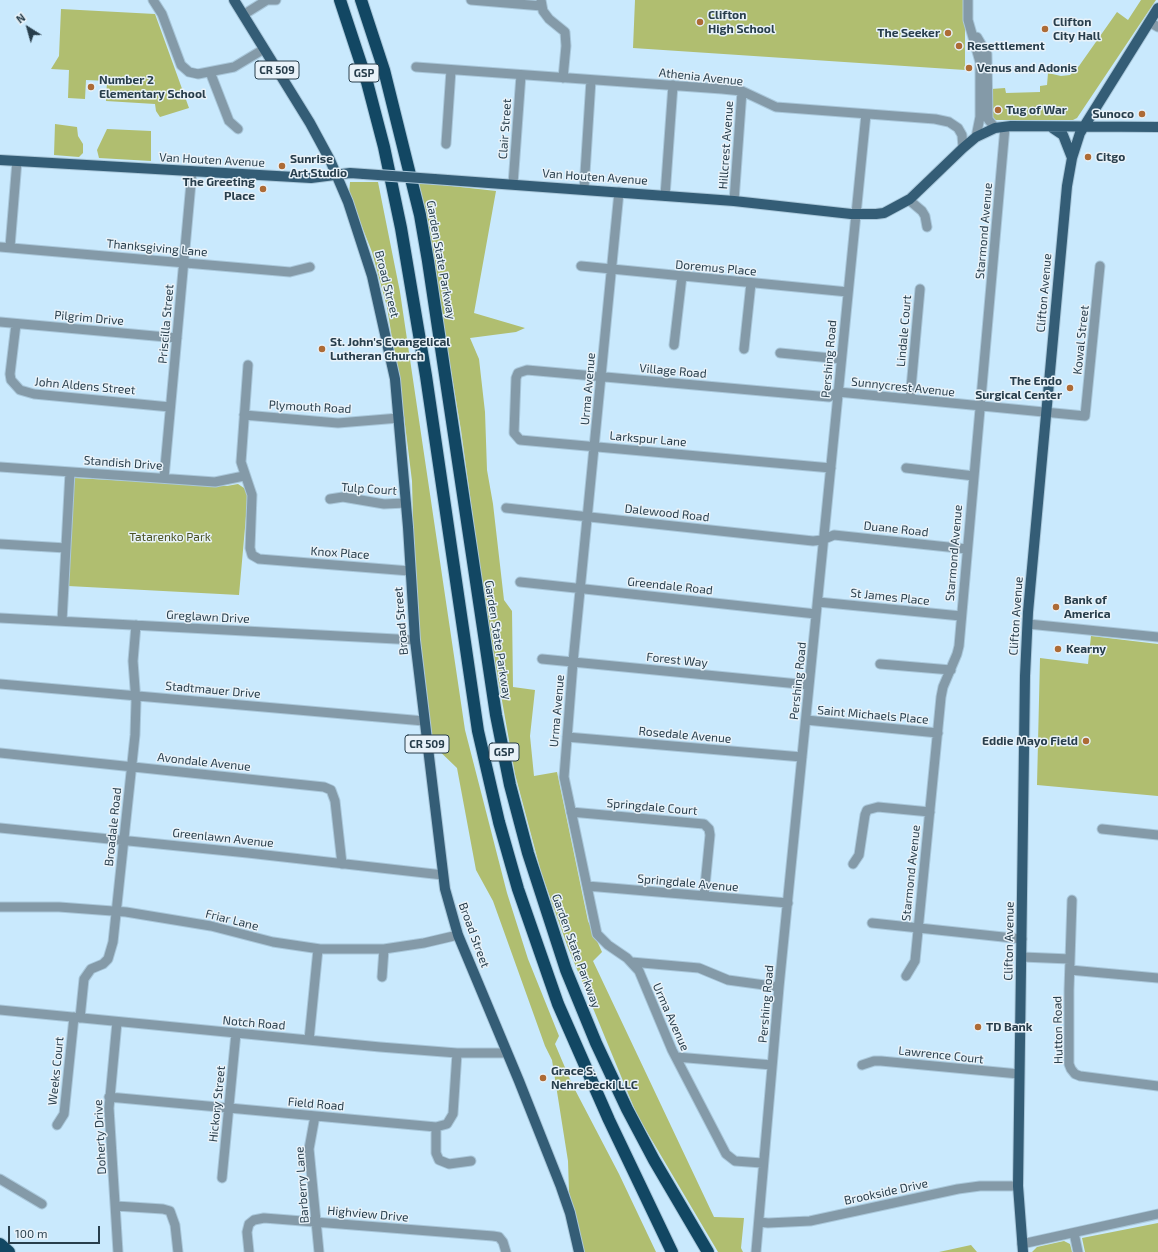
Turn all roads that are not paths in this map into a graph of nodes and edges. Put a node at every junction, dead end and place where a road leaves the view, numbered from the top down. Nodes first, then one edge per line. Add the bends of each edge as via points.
1 (153, 0) edge
2 (234, 0) edge
3 (276, 0) edge
4 (340, 0) edge
5 (361, 0) edge
6 (471, 0) edge
7 (968, 0) edge
8 (542, 3) edge
9 (1158, 8) edge
10 (243, 15) junction
11 (970, 24) junction
12 (1154, 24) edge
13 (264, 49) junction
14 (416, 67) dead end
15 (451, 70) junction
16 (210, 72) junction
17 (522, 75) junction
18 (563, 78) junction
19 (591, 80) junction
20 (673, 85) junction
21 (742, 91) junction
22 (866, 114) junction
23 (1051, 127) junction
24 (1084, 127) junction
25 (1158, 127) edge
26 (1000, 128) junction
27 (238, 129) dead end
28 (976, 137) junction
29 (446, 144) dead end
30 (963, 148) junction
31 (1072, 158) junction
32 (0, 160) edge
33 (17, 161) junction
34 (192, 172) junction
35 (338, 175) junction
36 (513, 184) junction
37 (584, 190) junction
38 (619, 192) junction
39 (665, 196) junction
40 (909, 200) junction
41 (734, 201) junction
42 (855, 214) junction
43 (927, 228) dead end
44 (0, 246) edge
45 (10, 247) junction
46 (184, 263) junction
47 (582, 266) dead end
48 (1100, 266) dead end
49 (310, 267) dead end
50 (611, 270) junction
51 (682, 276) junction
52 (751, 283) junction
53 (920, 289) dead end
54 (848, 292) junction
55 (0, 322) edge
56 (16, 324) junction
57 (177, 338) junction
58 (674, 345) dead end
59 (744, 349) dead end
60 (780, 352) dead end
61 (841, 359) junction
62 (248, 365) dead end
63 (601, 377) junction
64 (516, 386) joint
65 (838, 392) junction
66 (910, 399) junction
67 (979, 406) junction
68 (170, 407) junction
69 (1046, 413) junction
70 (244, 415) junction
71 (1085, 416) joint
72 (399, 418) junction
73 (594, 446) junction
74 (0, 467) edge
75 (831, 468) junction
76 (906, 468) dead end
77 (70, 472) junction
78 (244, 476) junction
79 (974, 476) junction
80 (164, 478) junction
81 (330, 499) dead end
82 (406, 503) junction
83 (506, 508) dead end
84 (588, 517) junction
85 (824, 539) junction
86 (0, 544) edge
87 (66, 548) junction
88 (967, 549) junction
89 (410, 571) junction
90 (520, 582) dead end
91 (581, 588) junction
92 (818, 602) junction
93 (816, 614) junction
94 (961, 616) junction
95 (0, 618) edge
96 (62, 621) junction
97 (1028, 624) junction
98 (136, 625) junction
99 (1158, 637) edge
100 (415, 640) junction
101 (542, 659) dead end
102 (573, 662) junction
103 (880, 664) dead end
104 (951, 670) junction
105 (0, 684) edge
106 (809, 685) junction
107 (135, 695) junction
108 (806, 720) junction
109 (424, 721) junction
110 (938, 733) junction
111 (567, 737) junction
112 (0, 753) edge
113 (802, 757) junction
114 (131, 767) junction
115 (571, 812) junction
116 (930, 812) junction
117 (0, 828) edge
118 (1102, 829) dead end
119 (1158, 835) edge
120 (123, 840) junction
121 (342, 864) junction
122 (853, 864) dead end
123 (443, 875) junction
124 (587, 886) junction
125 (704, 896) junction
126 (1072, 900) dead end
127 (788, 904) junction
128 (0, 907) edge
129 (116, 911) junction
130 (872, 923) dead end
131 (918, 929) junction
132 (458, 935) junction
133 (1022, 939) junction
134 (318, 949) junction
135 (384, 949) junction
136 (1022, 957) junction
137 (1070, 959) junction
138 (631, 962) junction
139 (1070, 970) junction
140 (382, 976) dead end
141 (906, 976) dead end
142 (1158, 978) edge
143 (779, 987) junction
144 (0, 1010) edge
145 (77, 1018) junction
146 (118, 1022) junction
147 (236, 1033) junction
148 (309, 1040) junction
149 (457, 1053) junction
150 (507, 1053) junction
151 (676, 1057) junction
152 (772, 1065) junction
153 (862, 1065) dead end
154 (1019, 1074) junction
155 (1158, 1086) edge
156 (109, 1097) junction
157 (228, 1108) junction
158 (315, 1116) junction
159 (57, 1125) dead end
160 (436, 1127) junction
161 (471, 1162) dead end
162 (762, 1163) junction
163 (222, 1178) dead end
164 (0, 1179) edge
165 (1018, 1186) junction
166 (42, 1204) dead end
167 (116, 1206) junction
168 (1158, 1214) edge
169 (316, 1222) junction
170 (759, 1222) junction
171 (1074, 1233) junction
172 (0, 1244) edge
173 (1023, 1248) edge
174 (9, 1252) edge
175 (118, 1252) edge
176 (178, 1252) edge
177 (249, 1252) edge
178 (320, 1252) edge
179 (506, 1252) edge
180 (579, 1252) edge
181 (672, 1252) edge
182 (708, 1252) edge
183 (756, 1252) edge
184 (1078, 1252) edge

1 - 16 street via 162,14 184,68 193,73
2 - 10 main road, Broad Street / CR 509
3 - 10 street via 268,0
4 - 181 highway, GSP via 371,97 402,228 478,732 499,822 518,888 558,1004 609,1120
5 - 182 highway, Garden State Parkway / GSP via 384,70 420,215 496,715 510,785 528,854 559,950 596,1043 627,1109
6 - 8 street
7 - 11 street
8 - 18 street via 549,19 565,32
9 - 12 main road, Clifton Avenue
10 - 13 main road, Broad Street / CR 509
11 - 26 street via 987,54 988,119
11 - 28 street via 980,62 980,117
12 - 24 main road, Clifton Avenue
13 - 16 street via 234,67
13 - 35 main road, Broad Street / CR 509 via 310,123
14 - 15 street, Athenia Avenue
15 - 17 street, Athenia Avenue
15 - 29 street
16 - 27 street via 229,121
17 - 18 street, Athenia Avenue
17 - 36 street, Clair Street
18 - 19 street, Athenia Avenue
19 - 20 street, Athenia Avenue
19 - 37 street
20 - 21 street, Athenia Avenue
20 - 39 street
21 - 22 street, Athenia Avenue via 776,107
21 - 41 street, Hillcrest Avenue
22 - 30 street, Athenia Avenue via 949,122 960,132
22 - 42 street, Pershing Road
23 - 24 main road, Van Houten Avenue
23 - 26 main road, Van Houten Avenue
23 - 31 main road via 1063,135
24 - 25 main road, Van Houten Avenue
24 - 31 main road, Clifton Avenue via 1076,139
26 - 28 main road, Van Houten Avenue
26 - 67 street, Starmond Avenue
28 - 30 main road, Van Houten Avenue
30 - 40 main road, Van Houten Avenue
31 - 69 main road, Clifton Avenue via 1067,186
32 - 33 main road, Van Houten Avenue
33 - 34 main road, Van Houten Avenue
33 - 45 street
34 - 35 main road, Van Houten Avenue via 310,178
34 - 46 street, Priscilla Street
35 - 36 main road, Van Houten Avenue, bridge via 350,173
35 - 72 main road, Broad Street / CR 509 via 360,233 372,276 392,362
36 - 37 main road, Van Houten Avenue
37 - 38 main road, Van Houten Avenue
38 - 39 main road, Van Houten Avenue
38 - 50 street, Urma Avenue
39 - 41 main road, Van Houten Avenue
40 - 42 main road, Van Houten Avenue via 884,213
40 - 43 street via 926,216
41 - 42 main road, Van Houten Avenue
42 - 54 street, Pershing Road
44 - 45 street, Thanksgiving Lane
45 - 46 street, Thanksgiving Lane
46 - 49 street, Thanksgiving Lane via 290,272
46 - 57 street, Priscilla Street
47 - 50 street, Doremus Place
48 - 71 street, Kowal Street
50 - 51 street, Doremus Place
50 - 63 street, Urma Avenue
51 - 52 street, Doremus Place
51 - 58 street
52 - 54 street, Doremus Place
52 - 59 street
53 - 66 street, Lindale Court
54 - 61 street, Pershing Road
55 - 56 street, Pilgrim Drive
56 - 57 street, Pilgrim Drive
56 - 68 street, John Aldens Street via 10,374 20,390 34,394
57 - 68 street, Priscilla Street
60 - 61 street
61 - 65 street, Pershing Road
62 - 70 street, Knox Place
63 - 64 street, Village Road via 527,370 518,373
63 - 65 street, Village Road via 828,397
63 - 73 street, Urma Avenue
64 - 73 street, Larkspur Lane via 514,433 518,439
65 - 66 street, Sunnycrest Avenue
65 - 75 street, Pershing Road
66 - 67 street, Sunnycrest Avenue
67 - 69 street, Sunnycrest Avenue
67 - 79 street, Starmond Avenue
68 - 80 street, Priscilla Street
69 - 71 street, Sunnycrest Avenue
69 - 97 main road, Clifton Avenue
70 - 72 street, Plymouth Road via 338,423
70 - 78 street, Knox Place via 240,462
72 - 82 main road, Broad Street / CR 509
73 - 75 street, Larkspur Lane
73 - 84 street, Urma Avenue
74 - 77 street, Standish Drive
75 - 85 street, Pershing Road
76 - 79 street
77 - 80 street, Standish Drive
77 - 87 street
78 - 80 street, Standish Drive via 215,482
78 - 89 street, Knox Place via 252,501 250,552 255,558
79 - 88 street, Starmond Avenue
81 - 82 street, Tulp Court via 343,497 384,504
82 - 89 main road, Broad Street / CR 509
83 - 84 street, Dalewood Road
84 - 85 street, Dalewood Road via 813,541
84 - 91 street, Urma Avenue
85 - 88 street, Duane Road via 834,535
85 - 92 street, Pershing Road
86 - 87 street
87 - 96 street
88 - 94 street, Starmond Avenue
89 - 100 main road, Broad Street / CR 509
90 - 91 street, Greendale Road
91 - 93 street, Greendale Road
91 - 102 street, Urma Avenue
92 - 93 street, Pershing Road
92 - 94 street, St James Place
93 - 106 street, Pershing Road
94 - 104 street, Starmond Avenue via 959,646
95 - 96 street, Greglawn Drive
96 - 98 street, Greglawn Drive
97 - 99 street
97 - 133 main road, Clifton Avenue via 1024,707
98 - 100 street, Greglawn Drive
98 - 107 street, Broadale Road
100 - 109 main road, Broad Street / CR 509
101 - 102 street, Forest Way
102 - 106 street, Forest Way
102 - 111 street, Urma Avenue
103 - 104 street
104 - 110 street, Starmond Avenue via 943,687
105 - 107 street, Stadtmauer Drive
106 - 108 street, Pershing Road
107 - 109 street, Stadtmauer Drive
107 - 114 street, Broadale Road
108 - 110 street, Saint Michaels Place
108 - 113 street, Pershing Road
109 - 123 main road, Broad Street / CR 509
110 - 116 street, Starmond Avenue
111 - 113 street, Rosedale Avenue
111 - 115 street, Urma Avenue via 564,777
112 - 114 street, Avondale Avenue
113 - 127 street, Pershing Road
114 - 120 street, Broadale Road
114 - 121 street, Avondale Avenue via 328,788 335,801
115 - 124 street, Urma Avenue
115 - 125 street, Springdale Court via 704,824 710,835
116 - 122 street via 878,807 867,810 859,856
116 - 131 street, Starmond Avenue
117 - 120 street, Greenlawn Avenue
118 - 119 street
120 - 121 street, Greenlawn Avenue
120 - 129 street, Broadale Road
121 - 123 street, Greenlawn Avenue
123 - 132 main road, Broad Street / CR 509 via 450,914
124 - 125 street, Springdale Avenue
124 - 138 street, Urma Avenue via 597,934
125 - 127 street, Springdale Avenue
126 - 137 street, Hutton Road
127 - 143 street, Pershing Road
128 - 129 street, Friar Lane via 59,907
129 - 134 street, Friar Lane via 204,925 273,942
129 - 145 street, Broadale Road via 114,942 110,956 103,964 91,969 84,979
130 - 131 street
131 - 133 street
131 - 141 street, Starmond Avenue via 915,961
132 - 135 street, Friar Lane
132 - 150 main road, Broad Street / CR 509
133 - 136 main road, Clifton Avenue
134 - 135 street, Friar Lane
134 - 148 street
135 - 140 street
136 - 137 street
136 - 154 main road, Clifton Avenue
137 - 139 street, Hutton Road
138 - 143 street via 692,967 728,980
138 - 151 street, Urma Avenue via 639,971
139 - 142 street
139 - 155 street, Hutton Road via 1071,1069 1080,1076
143 - 152 street, Pershing Road
144 - 145 street, Notch Road
145 - 146 street, Notch Road
145 - 159 street, Weeks Court via 64,1114
146 - 147 street, Notch Road
146 - 156 street, Doherty Drive
147 - 148 street, Notch Road
147 - 157 street, Hickory Street
148 - 149 street, Notch Road
149 - 150 street, Notch Road
149 - 160 street via 453,1114 447,1124
150 - 180 main road, Broad Street / CR 509 via 561,1187
151 - 152 street
151 - 162 street, Urma Avenue via 726,1154 735,1161
152 - 162 street, Pershing Road
153 - 154 street, Lawrence Court via 881,1061
154 - 165 main road, Clifton Avenue
156 - 157 street, Field Road
156 - 167 street, Doherty Drive
157 - 158 street, Field Road
157 - 163 street, Hickory Street
158 - 160 street, Field Road
158 - 169 street, Barberry Lane via 309,1149
160 - 161 street via 436,1154 439,1160 449,1164
162 - 170 street, Pershing Road
164 - 166 street
165 - 170 street, Brookside Drive via 958,1189 810,1221
165 - 173 main road, Clifton Avenue
167 - 175 street, Doherty Drive
167 - 176 street via 170,1211 175,1225
168 - 171 street
169 - 177 street, Highview Drive via 264,1218 254,1220 248,1228
169 - 178 street, Barberry Lane
169 - 179 street, Highview Drive via 493,1236 499,1237
170 - 183 street, Pershing Road
171 - 173 street
171 - 184 street
172 - 174 highway

